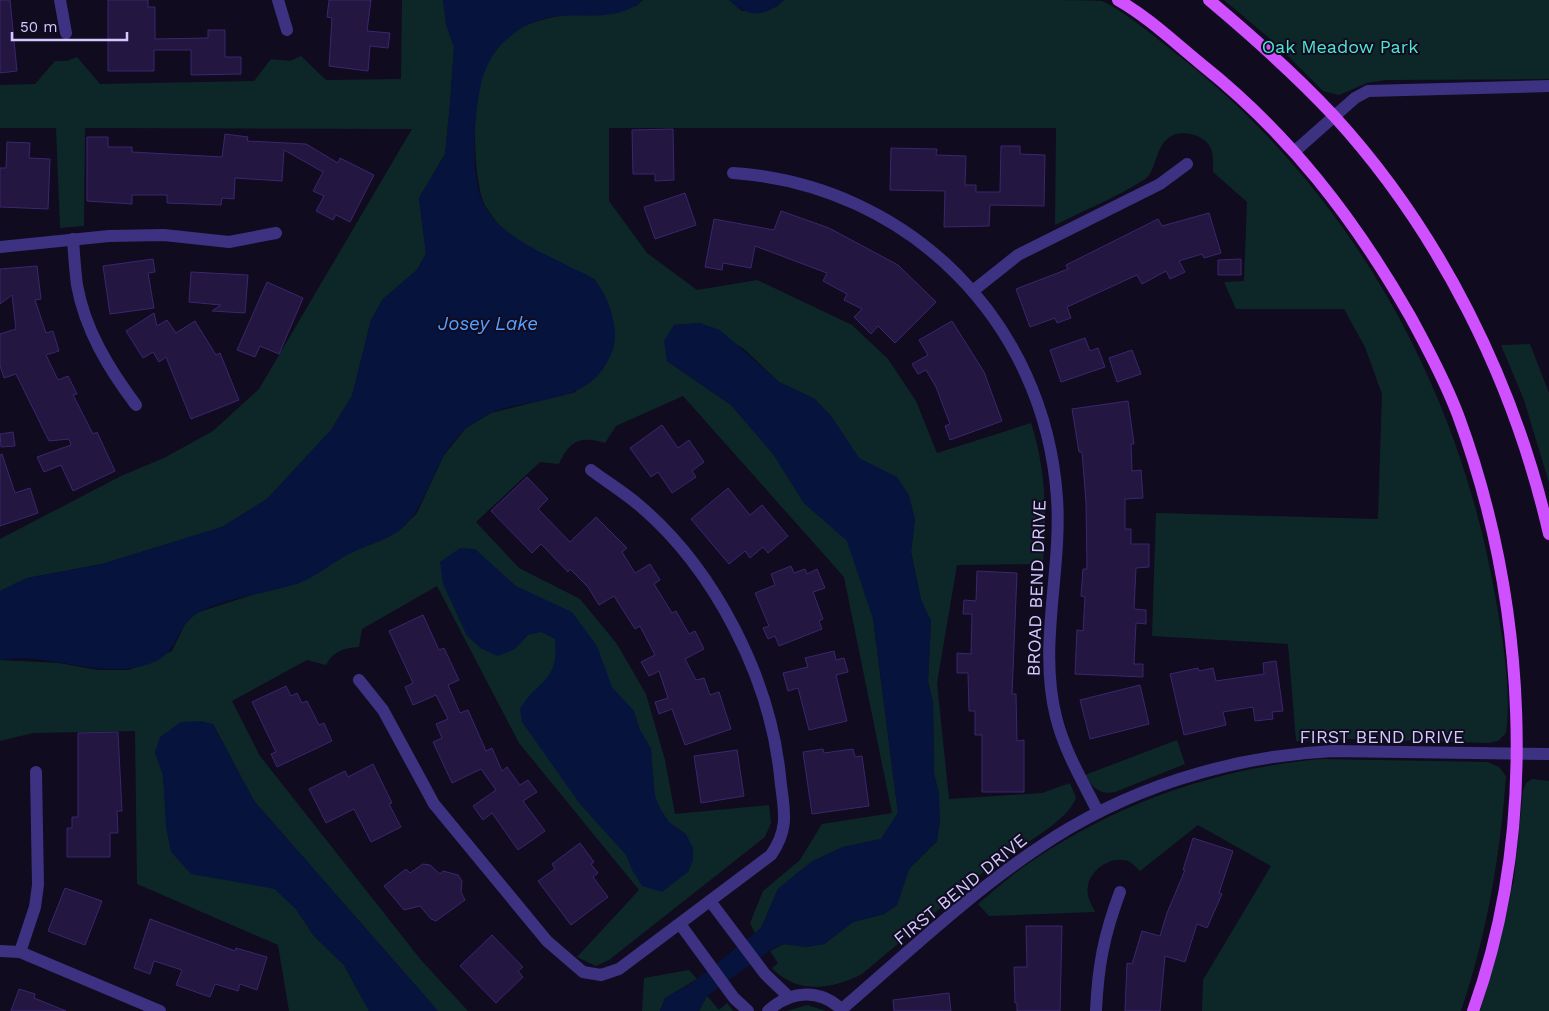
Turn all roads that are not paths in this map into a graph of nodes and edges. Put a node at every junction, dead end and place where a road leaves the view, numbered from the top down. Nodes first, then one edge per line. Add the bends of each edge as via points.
1 (60, 0) edge
2 (278, 0) edge
3 (1118, 0) edge
4 (1209, 0) edge
5 (287, 30) dead end
6 (66, 33) dead end
7 (1549, 86) edge
8 (1335, 117) junction
9 (1295, 151) junction
10 (1187, 164) dead end
11 (734, 173) dead end
12 (276, 233) dead end
13 (72, 239) junction
14 (0, 247) edge
15 (974, 290) junction
16 (136, 405) dead end
17 (591, 470) dead end
18 (1549, 534) edge
19 (359, 680) dead end
20 (1517, 754) junction
21 (1549, 754) edge
22 (36, 772) dead end
23 (1098, 812) junction
24 (1120, 892) dead end
25 (710, 901) junction
26 (680, 924) junction
27 (0, 951) edge
28 (20, 952) junction
29 (789, 997) junction
30 (842, 1010) edge
31 (160, 1011) edge
32 (748, 1011) edge
33 (768, 1011) edge
34 (1096, 1011) edge
35 (1473, 1011) edge

1 - 6 street
2 - 5 street
3 - 9 main road via 1215,75
4 - 8 main road via 1296,77
7 - 8 street via 1368,91 1355,98
8 - 9 street
8 - 18 main road via 1396,194 1433,249 1474,321 1508,399 1537,483
9 - 20 main road via 1357,231 1387,276 1423,340 1457,413 1484,495 1502,578 1513,659
10 - 15 street via 1160,184 1018,255
11 - 15 street, BROAD BEND DRIVE via 797,181 859,204 890,221 942,260
12 - 13 street via 229,242 164,236
13 - 14 street
13 - 16 street via 77,285 91,331 110,370
15 - 23 street, BROAD BEND DRIVE via 1027,372 1052,456 1058,524 1050,687 1066,747
17 - 25 street via 640,506 676,543 715,593 745,650 766,707 778,755 785,824 781,840 771,855
19 - 26 street via 383,710 434,804 547,941 583,972 601,975 619,969
20 - 21 street, FIRST BEND DRIVE
20 - 23 street, FIRST BEND DRIVE via 1297,753 1194,774
20 - 35 main road via 1511,848 1482,986
22 - 28 street via 38,885
23 - 30 street, FIRST BEND DRIVE via 1039,847 993,880
24 - 34 street via 1105,933
25 - 26 street
25 - 29 street via 765,974
26 - 32 street via 734,998
27 - 28 street
28 - 31 street
29 - 30 street via 817,995 831,1000
29 - 33 street

